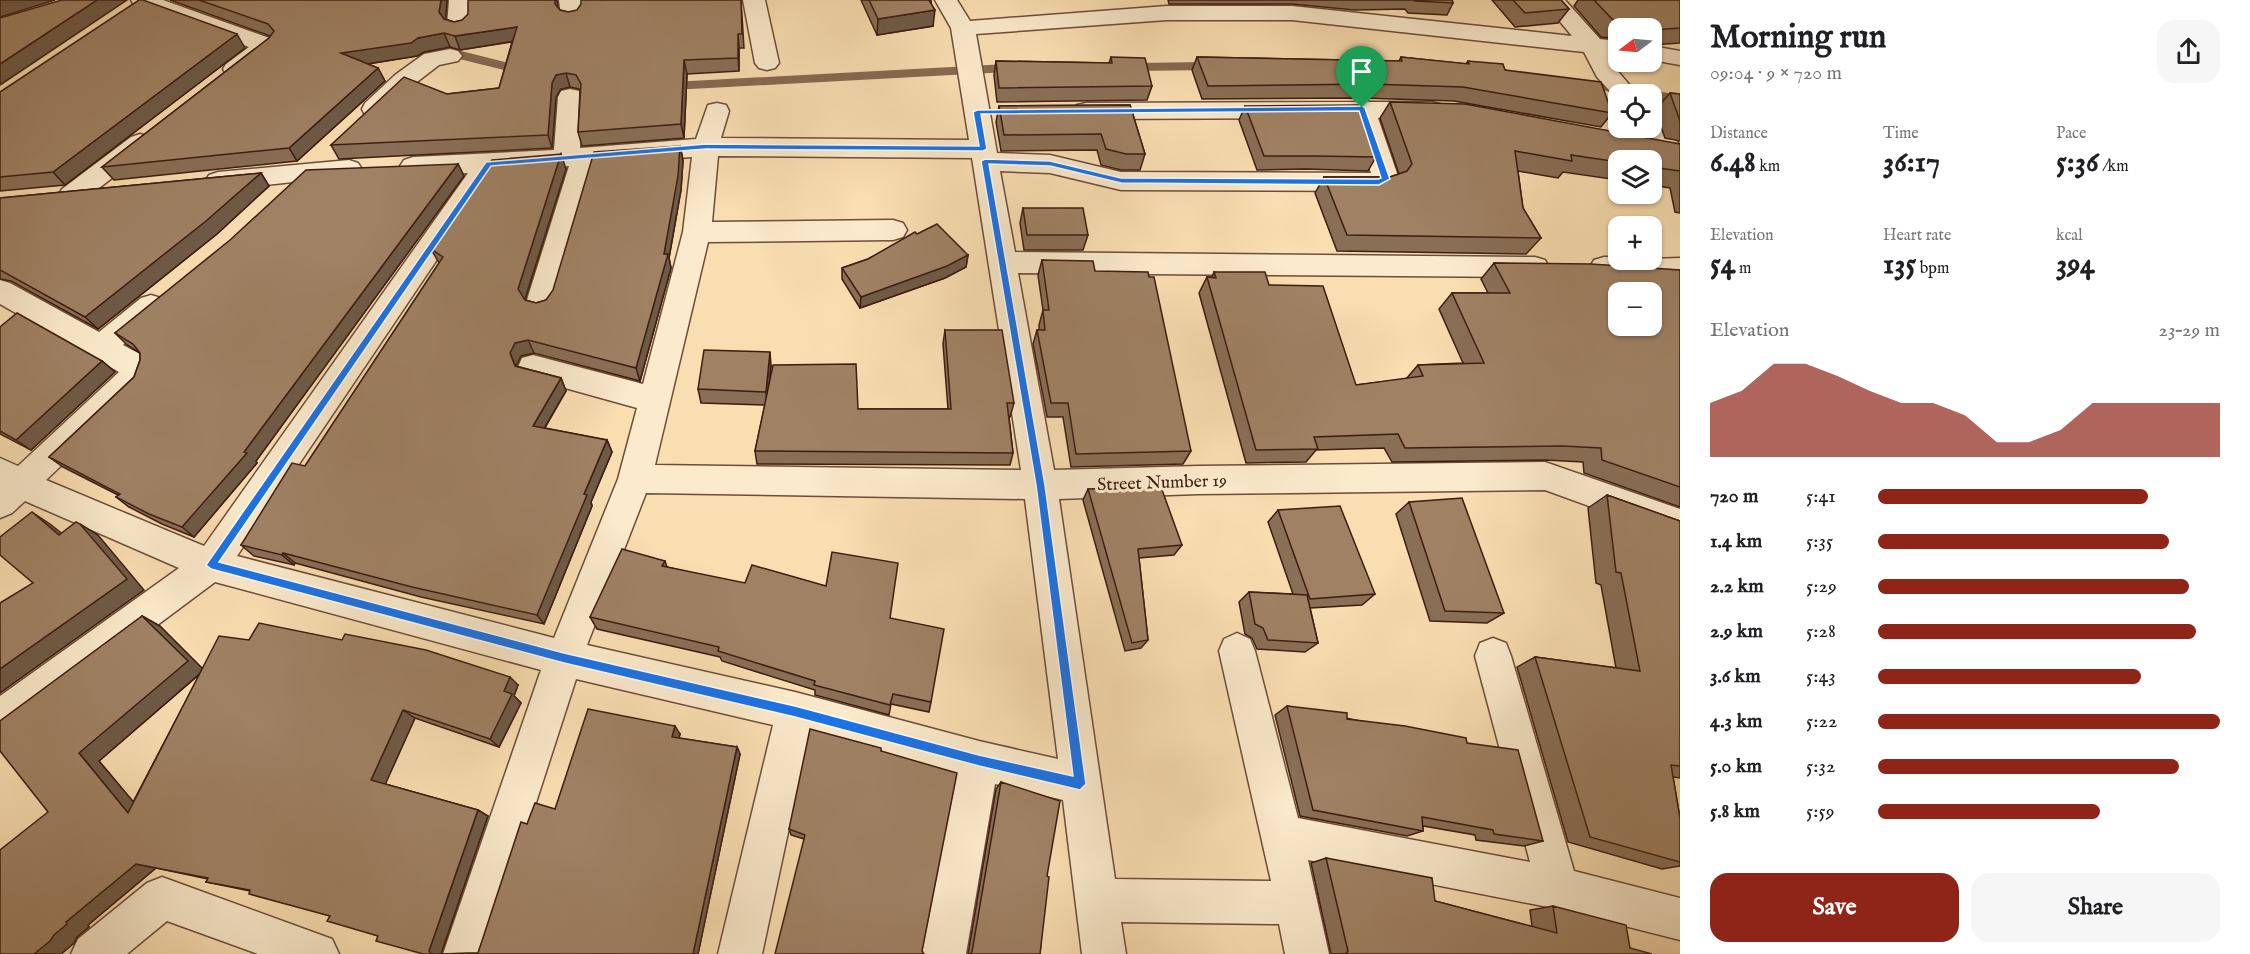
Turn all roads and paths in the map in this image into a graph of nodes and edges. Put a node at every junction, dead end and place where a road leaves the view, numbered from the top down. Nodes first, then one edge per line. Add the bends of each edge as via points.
1 (460, 0) edge
2 (754, 0) edge
3 (946, 0) edge
4 (1553, 0) edge
5 (138, 6) edge
6 (1289, 7) edge
7 (459, 26) edge
8 (963, 28) junction
9 (1592, 44) junction
10 (1608, 46) edge
11 (1662, 55) edge
12 (450, 56) dead end
13 (1680, 58) edge
14 (767, 63) dead end
15 (220, 81) edge
16 (1616, 84) edge
17 (570, 97) dead end
18 (1362, 108) junction
19 (717, 111) dead end
20 (1058, 111) edge
21 (1454, 111) edge
22 (358, 124) edge
23 (155, 131) edge
24 (1649, 138) edge
25 (706, 147) junction
26 (333, 148) edge
27 (1675, 151) edge
28 (984, 155) junction
29 (575, 157) junction
30 (488, 164) junction
31 (307, 172) junction
32 (189, 184) edge
33 (119, 191) edge
34 (272, 203) edge
35 (893, 230) dead end
36 (697, 232) junction
37 (1002, 262) junction
38 (1680, 268) edge
39 (173, 288) edge
40 (0, 291) edge
41 (542, 303) edge
42 (99, 348) junction
43 (533, 367) dead end
44 (655, 400) junction
45 (635, 479) junction
46 (1041, 485) junction
47 (7, 487) edge
48 (1680, 524) edge
49 (211, 565) junction
50 (1237, 651) dead end
51 (1493, 656) dead end
52 (564, 658) junction
53 (795, 711) junction
54 (0, 719) edge
55 (979, 761) junction
56 (1080, 784) junction
57 (1282, 835) junction
58 (1558, 888) junction
59 (1096, 900) junction
60 (1297, 903) junction
61 (1680, 919) edge
62 (93, 954) edge
63 (317, 954) edge
64 (465, 954) edge
65 (740, 954) edge
66 (944, 954) edge
67 (1104, 954) edge
68 (1307, 954) edge

1 - 7 street
2 - 14 street
3 - 8 street
4 - 9 street
5 - 15 street via 267,45
6 - 8 street
6 - 9 street
8 - 28 street via 988,112
9 - 10 street
9 - 16 street
11 - 13 street
12 - 22 street via 432,59
17 - 29 street
18 - 20 street
18 - 21 street
18 - 28 street via 1386,179 1379,182 1121,181 1050,164
19 - 25 street
23 - 33 street via 60,197
24 - 27 street
25 - 28 street
25 - 29 street
25 - 36 street
26 - 31 street
28 - 37 street
29 - 30 street
29 - 41 street
30 - 31 street
30 - 49 street
31 - 32 street
31 - 34 street
35 - 36 street
36 - 44 street
37 - 38 street
37 - 46 street
39 - 42 street
40 - 42 street via 19,316
42 - 47 street via 135,366 134,378
43 - 44 street
44 - 45 street
45 - 46 street, Street Number 19
45 - 52 street
46 - 48 street, Street Number 19 via 1545,476
46 - 56 street
47 - 49 street
49 - 52 street
49 - 54 street
50 - 57 street
51 - 58 street
52 - 53 street
52 - 64 street
53 - 55 street
53 - 65 street
55 - 56 street
55 - 66 street
56 - 59 street
57 - 58 street
57 - 60 street
58 - 61 street
59 - 60 street
59 - 67 street
60 - 68 street
62 - 63 street via 162,898

